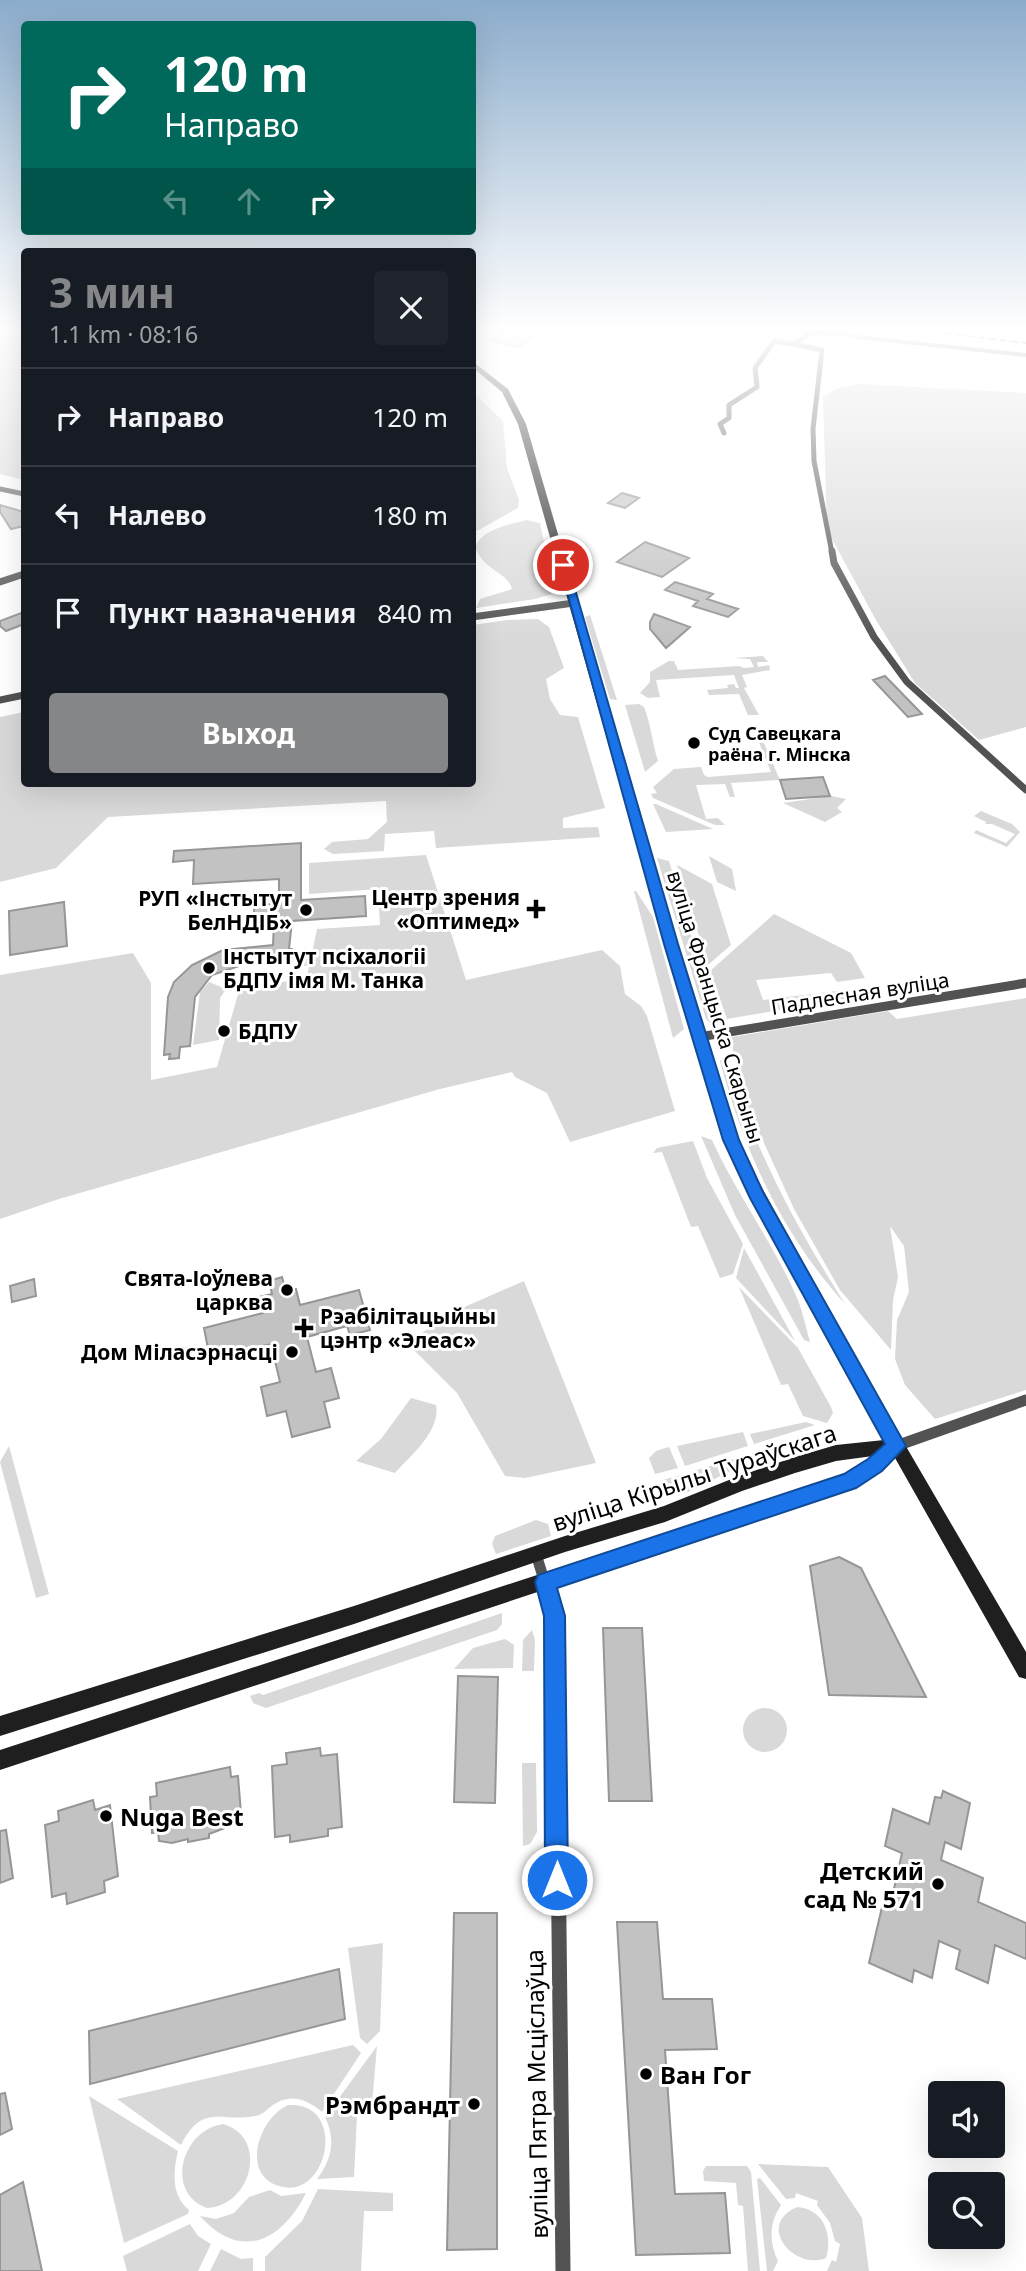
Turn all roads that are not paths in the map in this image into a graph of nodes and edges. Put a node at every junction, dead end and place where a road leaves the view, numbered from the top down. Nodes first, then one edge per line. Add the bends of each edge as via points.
1 (524, 433) edge
2 (814, 433) edge
3 (0, 489) edge
4 (21, 493) edge
5 (21, 575) edge
6 (0, 582) edge
7 (574, 603) junction
8 (476, 616) edge
9 (21, 696) edge
10 (0, 700) edge
11 (1026, 790) edge
12 (1026, 983) edge
13 (699, 1037) junction
14 (1026, 1400) edge
15 (896, 1446) junction
16 (536, 1554) junction
17 (545, 1582) junction
18 (1026, 1670) edge
19 (0, 1726) edge
20 (0, 1760) edge
21 (563, 2271) edge

1 - 7 main road, вуліца Францыска Скарыны
2 - 11 street via 814,461 829,552 874,637 907,681
3 - 4 street
5 - 6 street
7 - 8 street
7 - 13 main road, вуліца Францыска Скарыны
9 - 10 street
12 - 13 street, Падлесная вуліца
13 - 15 main road, вуліца Францыска Скарыны via 745,1172
14 - 15 street
15 - 16 main road, вуліца Кірылы Тураўскага via 805,1462 674,1511
15 - 17 main road via 849,1481
15 - 18 main road, вуліца Францыска Скарыны
16 - 17 street, вуліца Пятра Мсціслаўца
16 - 19 main road, вуліца Кірылы Тураўскага
17 - 20 main road
17 - 21 street, вуліца Пятра Мсціслаўца via 555,1616

